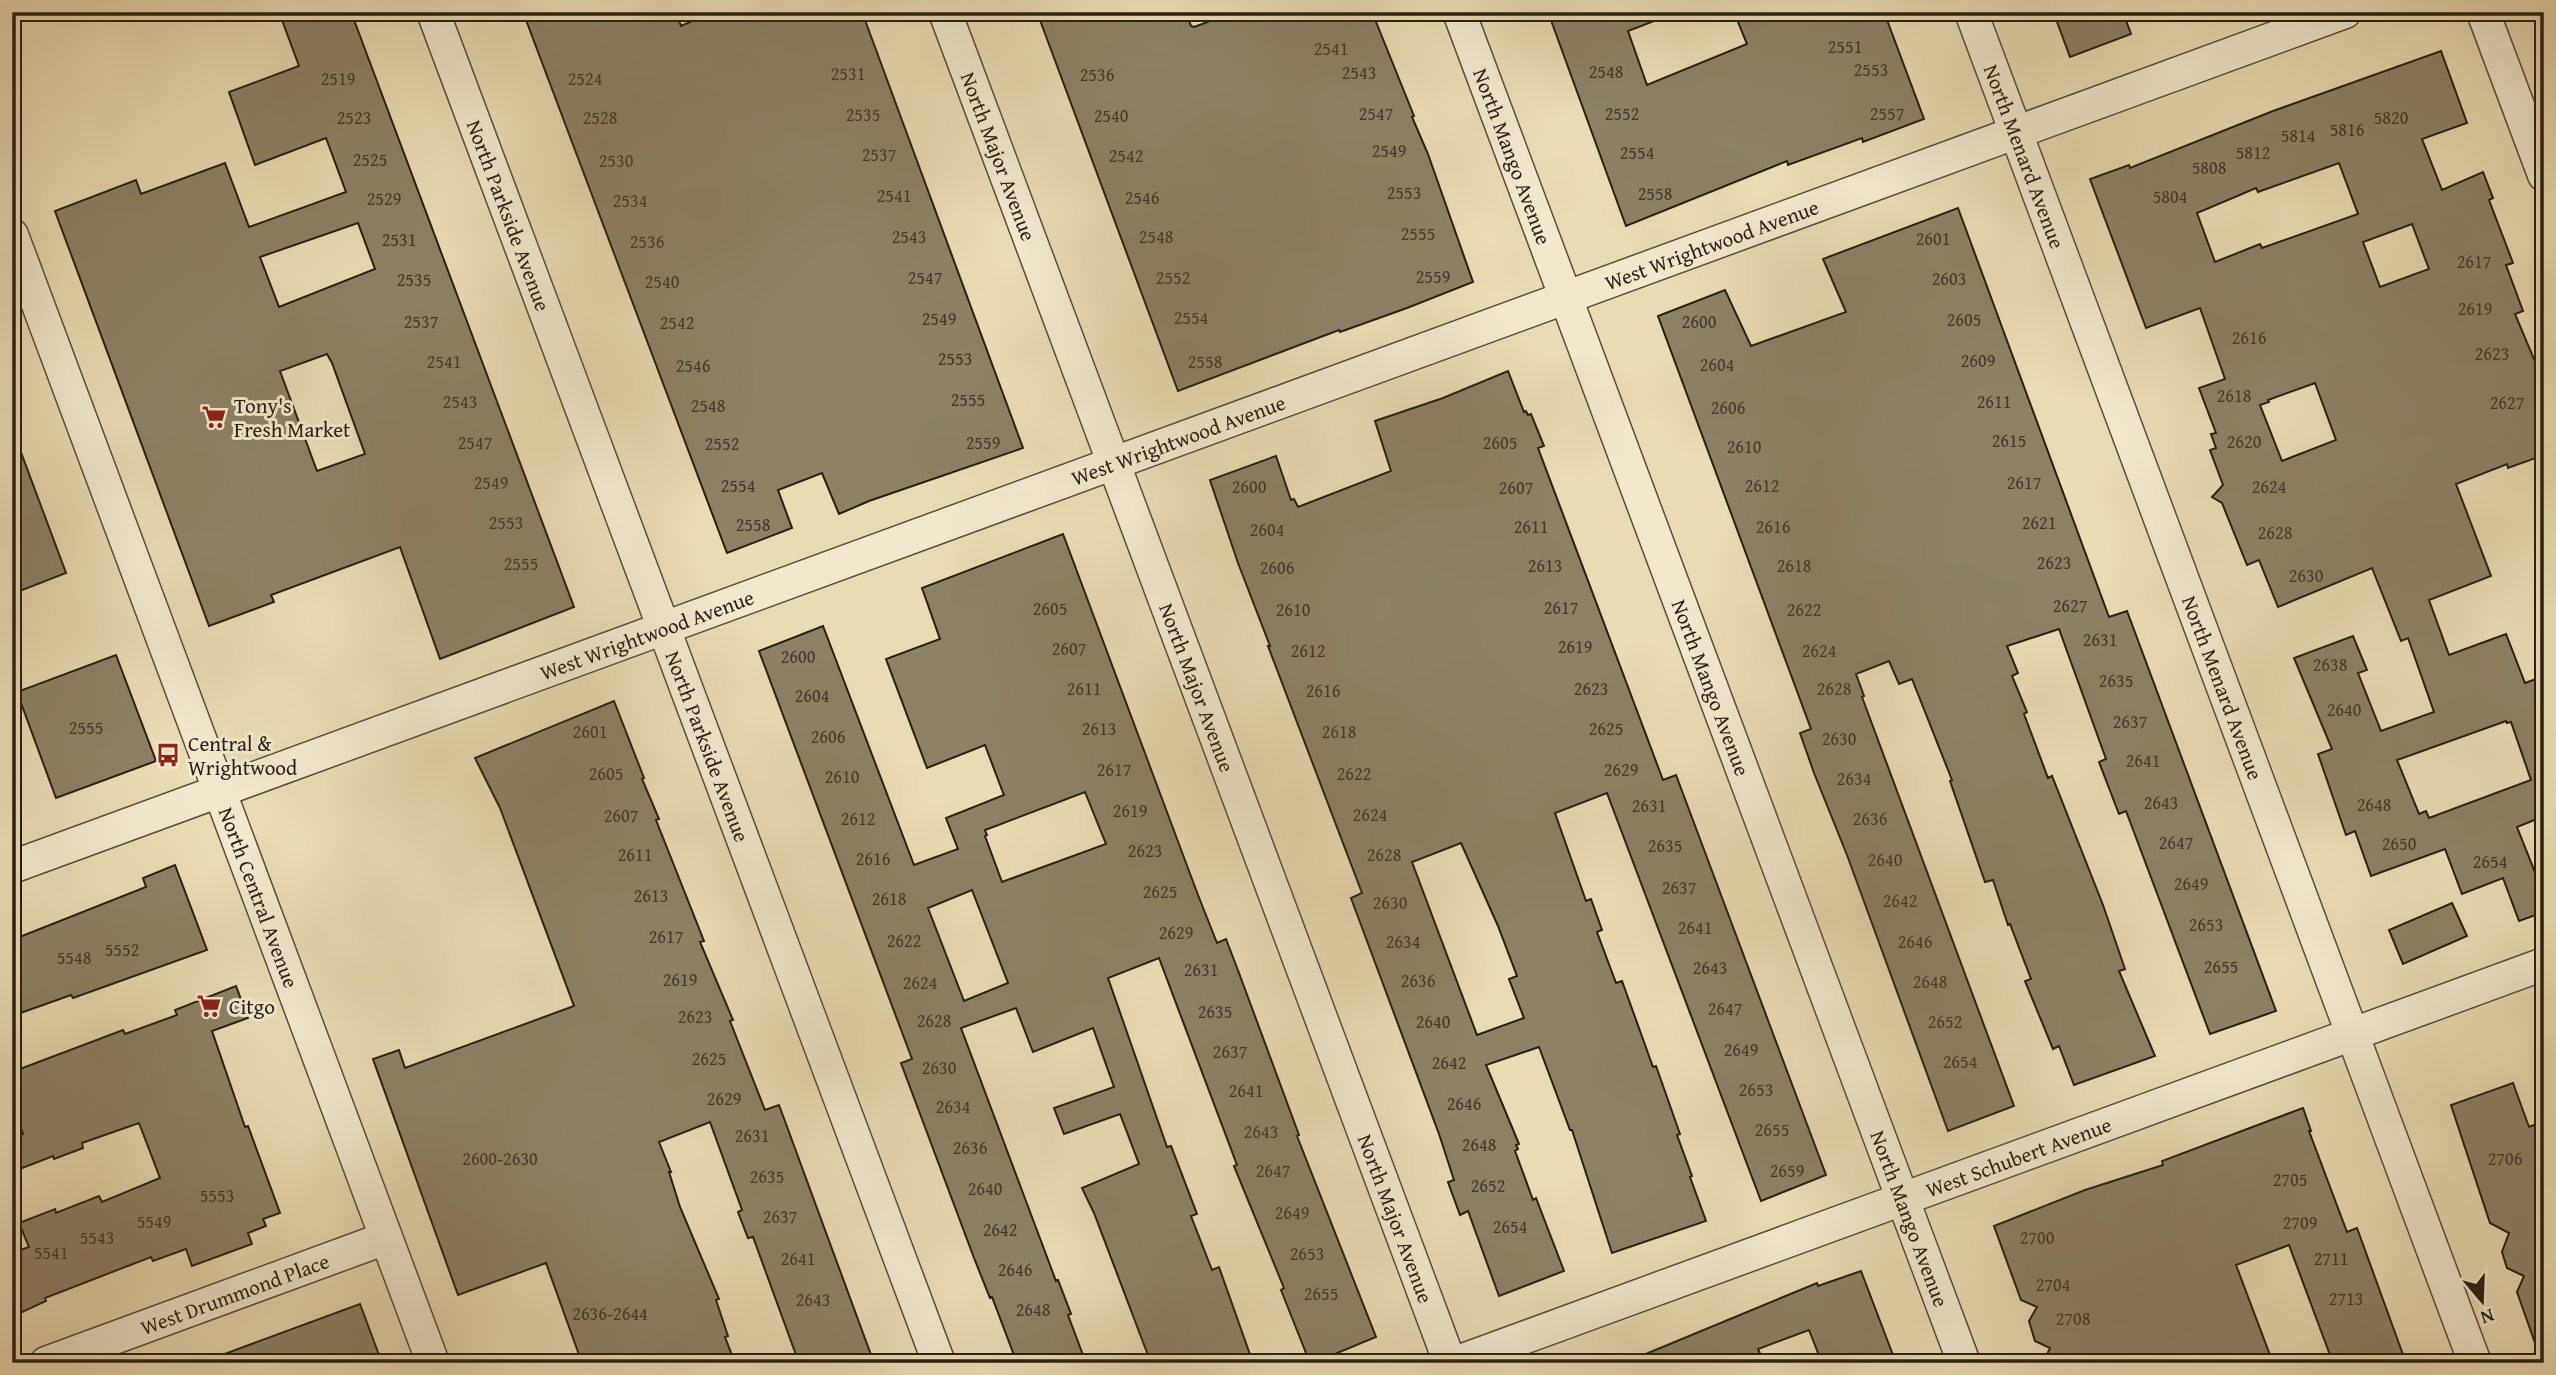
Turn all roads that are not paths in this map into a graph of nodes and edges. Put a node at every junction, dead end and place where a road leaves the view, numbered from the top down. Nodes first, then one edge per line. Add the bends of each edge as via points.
1 (433, 12) edge
2 (945, 12) edge
3 (1459, 12) edge
4 (1971, 12) edge
5 (2345, 12) edge
6 (2483, 12) edge
7 (2016, 133) junction
8 (2544, 175) edge
9 (12, 234) edge
10 (1565, 298) junction
11 (1114, 463) junction
12 (664, 628) junction
13 (219, 790) junction
14 (12, 867) edge
15 (2544, 964) edge
16 (2352, 1034) junction
17 (1902, 1199) junction
18 (386, 1238) junction
19 (46, 1363) edge
20 (433, 1363) edge
21 (939, 1363) edge
22 (1453, 1363) edge
23 (1964, 1363) edge
24 (2475, 1363) edge

1 - 12 street, North Parkside Avenue
2 - 11 street, North Major Avenue
3 - 10 street, North Mango Avenue
4 - 7 street, North Menard Avenue
5 - 7 street, West Wrightwood Avenue
6 - 8 street
7 - 10 street, West Wrightwood Avenue
7 - 16 street, North Menard Avenue
9 - 13 street, North Central Avenue
10 - 11 street, West Wrightwood Avenue
10 - 17 street, North Mango Avenue
11 - 12 street, West Wrightwood Avenue
11 - 22 street, North Major Avenue
12 - 13 street, West Wrightwood Avenue
12 - 21 street, North Parkside Avenue
13 - 14 street, West Wrightwood Avenue
13 - 18 street, North Central Avenue
15 - 16 street, West Schubert Avenue
16 - 17 street, West Schubert Avenue
16 - 24 street, North Menard Avenue
17 - 22 street, West Schubert Avenue
17 - 23 street, North Mango Avenue
18 - 19 street, West Drummond Place
18 - 20 street, North Central Avenue

